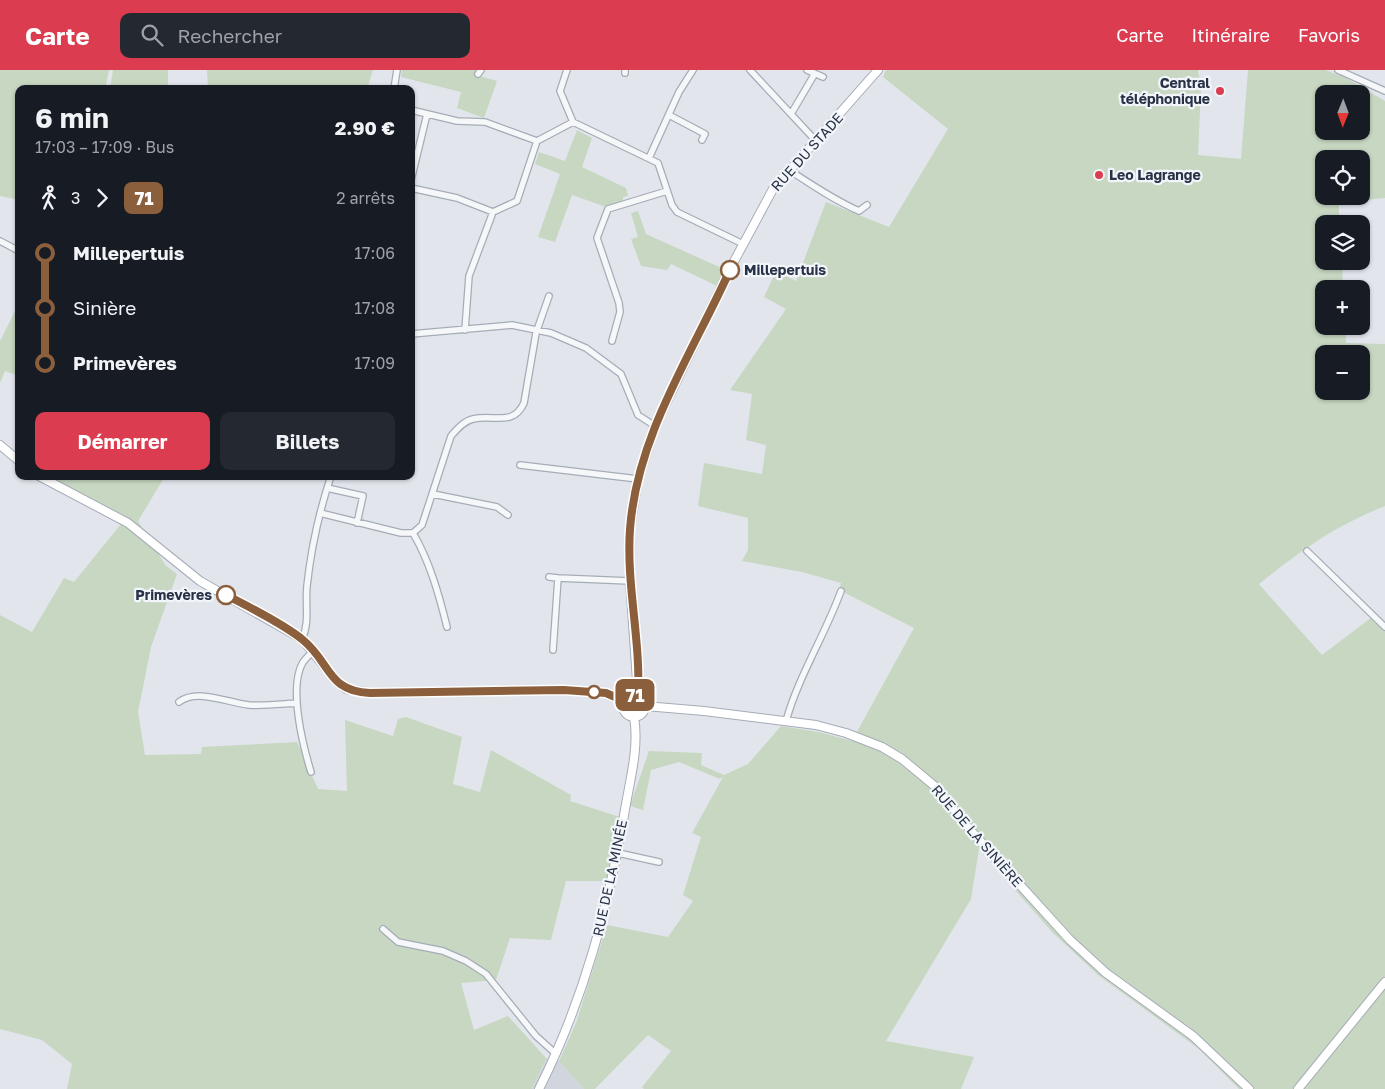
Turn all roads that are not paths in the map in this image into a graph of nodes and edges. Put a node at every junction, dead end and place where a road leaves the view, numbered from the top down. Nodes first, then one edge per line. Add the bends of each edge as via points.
1 (397, 70) edge
2 (567, 70) edge
3 (693, 70) edge
4 (750, 70) edge
5 (807, 70) edge
6 (878, 70) edge
7 (1338, 70) edge
8 (814, 75) junction
9 (823, 77) dead end
10 (395, 85) edge
11 (1385, 91) edge
12 (415, 111) edge
13 (427, 114) junction
14 (791, 114) junction
15 (669, 115) junction
16 (573, 122) junction
17 (702, 140) dead end
18 (537, 141) junction
19 (816, 141) junction
20 (649, 158) junction
21 (415, 164) edge
22 (789, 170) junction
23 (415, 189) edge
24 (667, 191) junction
25 (866, 205) dead end
26 (493, 212) junction
27 (0, 241) edge
28 (742, 244) junction
29 (15, 250) edge
30 (549, 296) dead end
31 (537, 328) junction
32 (465, 330) junction
33 (415, 334) edge
34 (612, 341) dead end
35 (655, 426) junction
36 (0, 445) edge
37 (15, 458) edge
38 (520, 465) dead end
39 (638, 479) junction
40 (47, 480) edge
41 (330, 480) edge
42 (327, 488) junction
43 (433, 494) junction
44 (320, 513) junction
45 (508, 515) dead end
46 (358, 523) junction
47 (413, 533) junction
48 (1307, 551) dead end
49 (549, 578) dead end
50 (558, 578) junction
51 (630, 581) junction
52 (841, 591) dead end
53 (447, 627) dead end
54 (1385, 627) edge
55 (302, 639) junction
56 (553, 650) dead end
57 (314, 651) junction
58 (638, 696) junction
59 (624, 701) junction
60 (179, 702) dead end
61 (297, 703) junction
62 (645, 706) junction
63 (634, 717) junction
64 (786, 721) junction
65 (311, 772) dead end
66 (618, 853) junction
67 (659, 862) dead end
68 (383, 929) dead end
69 (1385, 982) edge
70 (556, 1054) junction
71 (539, 1089) edge
72 (1249, 1089) edge
73 (1298, 1089) edge

1 - 10 street
2 - 16 street via 560,91
3 - 15 street
4 - 14 street
5 - 8 street
6 - 19 street, RUE DU STADE
7 - 11 street
8 - 9 street
8 - 14 street
12 - 13 street
13 - 18 street via 457,121 485,122
13 - 21 street
14 - 19 street
15 - 17 street via 705,134
15 - 20 street
16 - 18 street
16 - 20 street
18 - 26 street via 517,201
19 - 22 street, RUE DU STADE
20 - 24 street via 658,163
22 - 25 street via 828,196 859,211
22 - 28 street, RUE DU STADE via 769,194
23 - 26 street via 457,198
24 - 28 street via 677,212
24 - 34 street via 608,208 597,238 620,303
26 - 32 street via 469,276
27 - 29 street
28 - 35 street, RUE DU STADE
30 - 31 street
31 - 32 street via 512,326
31 - 35 street via 565,338 605,360 621,374 638,415
31 - 43 street via 520,411 509,418 472,419 462,425 451,436
32 - 33 street
35 - 39 street, RUE DU STADE
36 - 37 street
38 - 39 street
39 - 51 street, RUE DU STADE via 630,528
40 - 55 street via 112,514 146,536 200,581
41 - 42 street
42 - 44 street
42 - 46 street via 364,496
43 - 45 street via 497,507
43 - 47 street via 422,524
44 - 46 street
44 - 55 street
46 - 47 street
47 - 53 street via 439,596
48 - 54 street
49 - 50 street
50 - 51 street
50 - 56 street
51 - 58 street, RUE DU STADE
52 - 64 street via 830,622 798,686
55 - 57 street
57 - 59 street via 341,685 357,692 564,690 606,693
57 - 61 street via 303,663
58 - 59 street via 631,695
58 - 62 street
59 - 63 street via 625,712
60 - 61 street via 185,698 209,697 251,705
61 - 65 street via 302,742
62 - 63 street via 641,715
62 - 64 street, RUE DE LA SINIÈRE
63 - 66 street, RUE DE LA MINÉE via 635,750
64 - 72 street, RUE DE LA SINIÈRE via 846,733 882,747 907,762 937,788 971,831 1070,940 1106,973 1193,1036
66 - 67 street
66 - 70 street, RUE DE LA MINÉE via 607,908 582,990
68 - 70 street via 398,942 443,952 486,974 536,1036
69 - 73 street
70 - 71 street, RUE DE LA MINÉE

